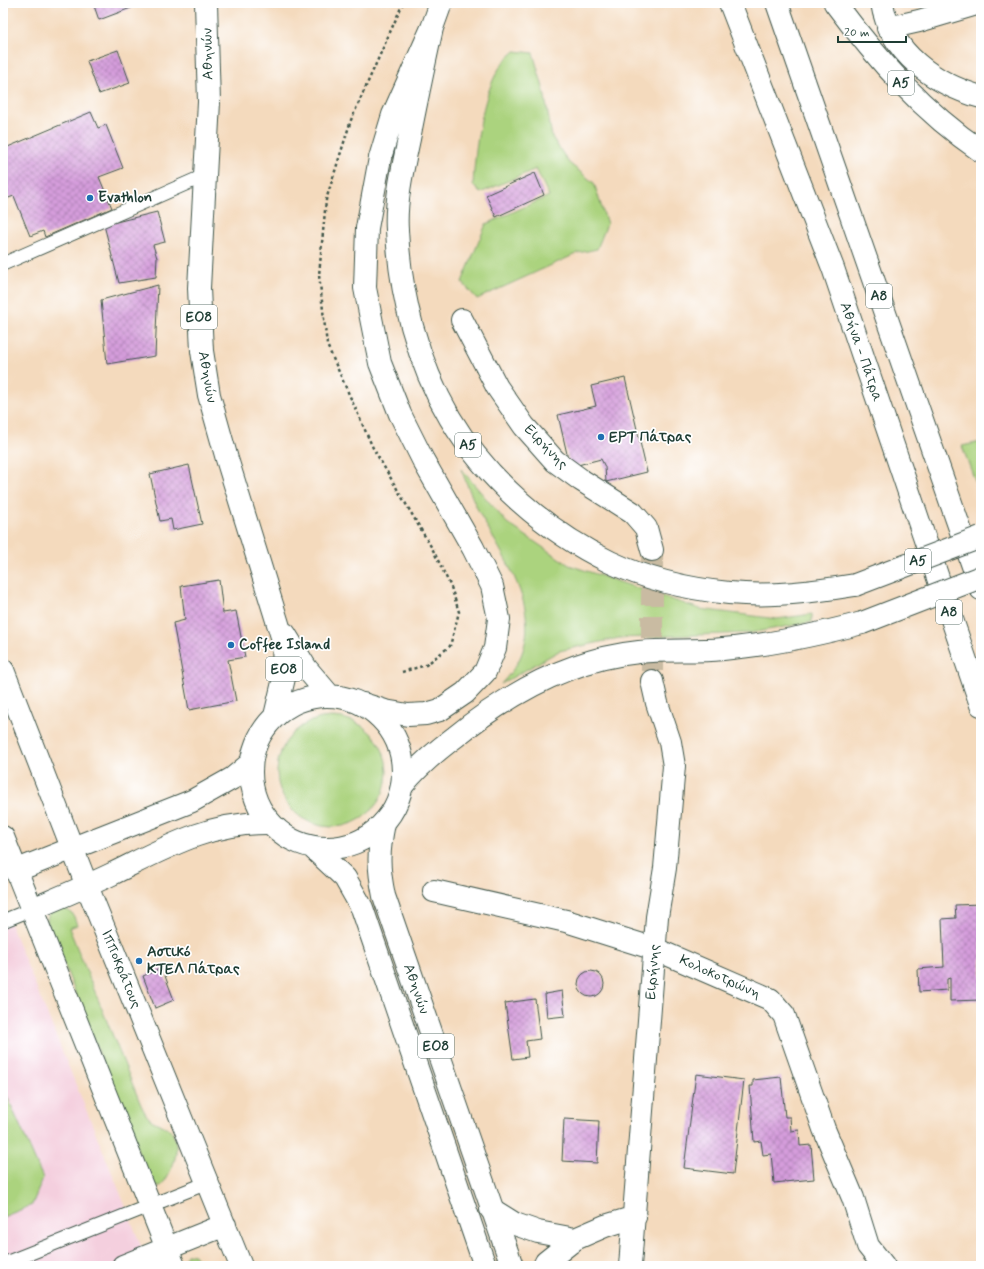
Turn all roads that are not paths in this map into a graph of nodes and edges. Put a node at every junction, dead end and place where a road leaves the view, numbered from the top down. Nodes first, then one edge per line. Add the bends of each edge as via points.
1 (206, 3) edge
2 (441, 3) edge
3 (730, 3) edge
4 (777, 3) edge
5 (835, 3) edge
6 (882, 3) edge
7 (980, 3) edge
8 (432, 28) junction
9 (888, 28) junction
10 (981, 97) edge
11 (981, 150) edge
12 (206, 175) junction
13 (3, 264) edge
14 (462, 320) dead end
15 (981, 537) edge
16 (652, 550) tunnel mouth
17 (981, 577) edge
18 (981, 589) edge
19 (278, 621) junction
20 (3, 670) edge
21 (652, 681) tunnel mouth
22 (329, 695) junction
23 (362, 704) junction
24 (981, 705) edge
25 (275, 716) junction
26 (251, 763) junction
27 (402, 786) junction
28 (270, 823) junction
29 (384, 823) junction
30 (3, 837) edge
31 (73, 848) junction
32 (313, 848) junction
33 (9, 873) edge
34 (87, 886) junction
35 (434, 891) dead end
36 (30, 910) junction
37 (3, 921) edge
38 (655, 949) junction
39 (208, 1183) junction
40 (150, 1206) junction
41 (492, 1208) junction
42 (635, 1217) junction
43 (225, 1225) junction
44 (575, 1239) junction
45 (170, 1257) edge
46 (3, 1264) edge
47 (123, 1266) edge
48 (241, 1266) edge
49 (485, 1266) edge
50 (512, 1266) edge
51 (544, 1266) edge
52 (630, 1266) edge
53 (884, 1266) edge

1 - 12 main road, Αθηνών / ΕΟ8 via 209,102
2 - 8 main road, Α5
3 - 24 main road, Αθήνα - Πάτρα / Α8 via 833,268
4 - 18 main road, Α8
5 - 11 main road, Α5 via 852,27 904,87 965,140
6 - 9 main road
7 - 9 main road via 919,22
8 - 15 main road, Α5, bridge via 402,171 397,227 401,274 408,308 419,350 450,417 469,447 536,515 575,542 611,562 646,576 691,587 763,595 804,594 855,585
8 - 23 main road via 393,115 380,158 367,228 365,288 380,363 394,399 423,460 492,586 499,619 495,648 485,672 465,693 440,710 408,715 385,712
9 - 10 main road via 905,50 933,77
12 - 13 lane
12 - 19 main road, Αθηνών / ΕΟ8 via 199,288 202,351 209,395
14 - 16 main road, Ειρήνης via 497,387 524,426 556,461 634,513 646,528
17 - 27 main road, bridge via 862,623 811,637 722,649 638,652 578,665 513,695 428,758
19 - 22 main road, Αθηνών / ΕΟ8 via 295,653
19 - 25 main road, Αθηνών / ΕΟ8 via 283,640 284,665
20 - 31 main road, Ιπποκράτους
21 - 38 main road, Ειρήνης via 656,704 670,742 674,766
22 - 23 main road, Αθηνών / ΕΟ8
22 - 25 main road, Αθηνών / ΕΟ8 via 300,700
23 - 27 main road, Αθηνών / ΕΟ8 via 378,715 391,730 400,747 404,766
25 - 26 main road, Αθηνών / ΕΟ8 via 263,730 255,746
26 - 28 main road, Αθηνών / ΕΟ8 via 250,780 254,796
26 - 31 main road via 233,778 192,801
27 - 29 main road, Αθηνών / ΕΟ8 via 396,806
28 - 32 main road, Αθηνών / ΕΟ8 via 296,843
28 - 34 main road via 234,825 186,838
29 - 32 main road, Αθηνών / ΕΟ8 via 369,836 352,845 332,849
29 - 41 main road, Αθηνών / ΕΟ8 via 379,847 379,870 384,896
30 - 33 main road
31 - 33 main road
31 - 34 main road, Ιπποκράτους
32 - 49 main road, Αθηνών / ΕΟ8 via 346,878 362,908
33 - 36 main road
34 - 36 main road
34 - 39 main road, Ιπποκράτους
35 - 38 main road, Κολοκοτρώνη via 566,921
36 - 37 lane
36 - 40 main road
38 - 42 main road, Ειρήνης
38 - 53 main road, Κολοκοτρώνη via 770,999 784,1015 824,1129 853,1198 868,1246
39 - 40 lane
39 - 43 main road, Ιπποκράτους
40 - 45 main road
40 - 46 lane
41 - 44 main road via 515,1224 538,1232
41 - 50 main road, Αθηνών / ΕΟ8
42 - 44 main road
42 - 52 main road, Ειρήνης
43 - 45 main road
43 - 48 main road, Ιπποκράτους
44 - 51 main road
45 - 47 main road

